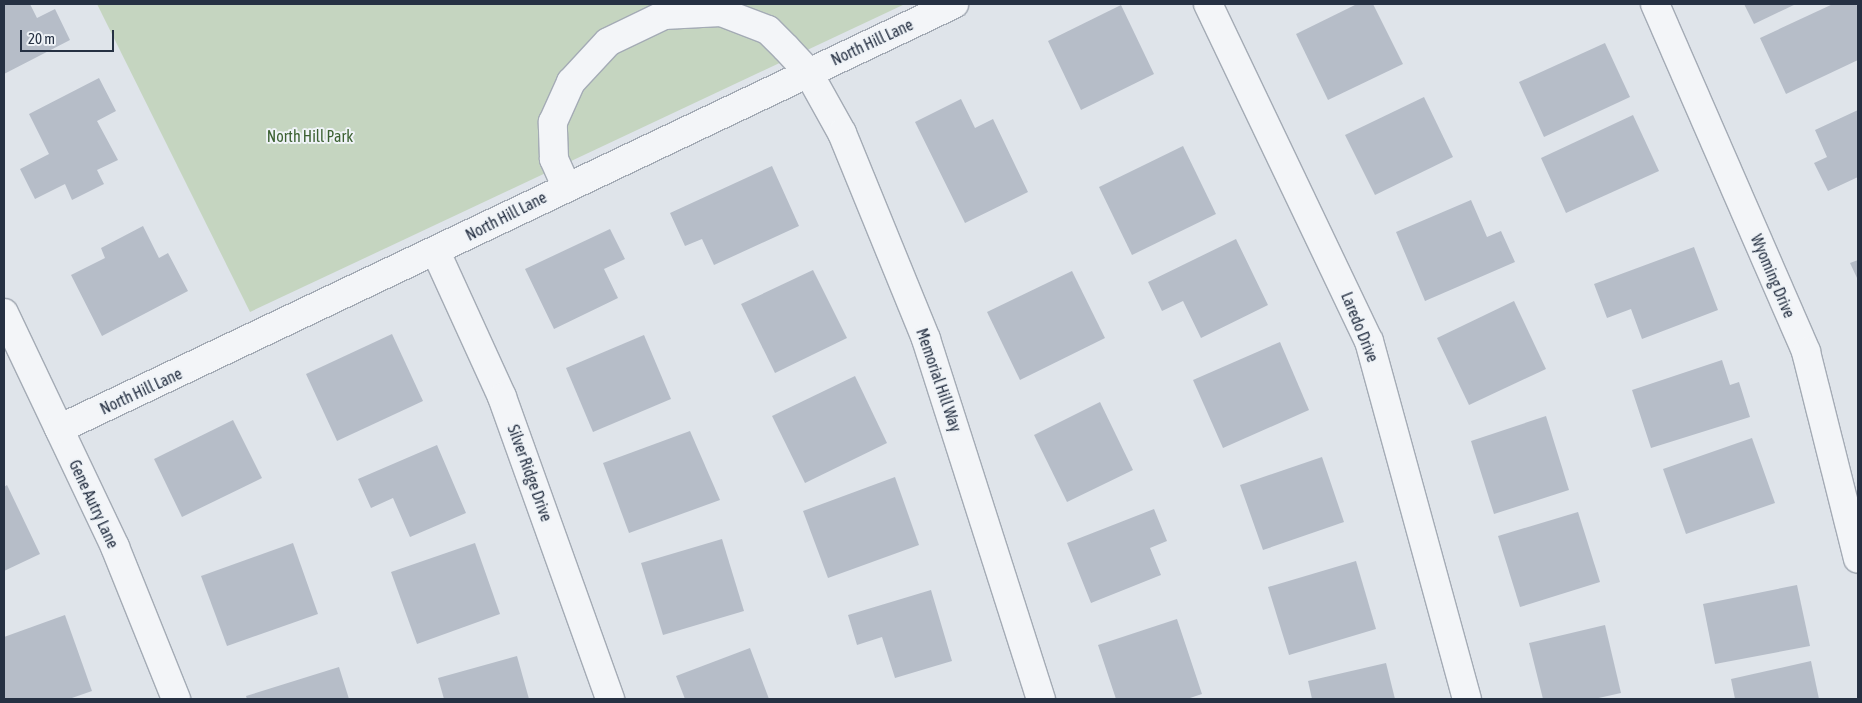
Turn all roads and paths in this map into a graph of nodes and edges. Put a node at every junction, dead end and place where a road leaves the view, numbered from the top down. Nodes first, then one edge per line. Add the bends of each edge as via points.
1 (954, 4) edge
2 (1208, 4) edge
3 (1655, 4) edge
4 (808, 72) junction
5 (566, 186) junction
6 (436, 252) junction
7 (4, 313) edge
8 (59, 429) junction
9 (1858, 559) edge
10 (176, 699) edge
11 (610, 699) edge
12 (1041, 699) edge
13 (1467, 699) edge

1 - 4 street, North Hill Lane
2 - 13 street, Laredo Drive via 1369,340
3 - 9 street, Wyoming Drive via 1806,352
4 - 5 street, North Hill Lane
4 - 5 street, Memorial Hill Way via 768,30 721,12 664,15 648,22 608,42 571,82 553,122 554,159
4 - 12 street, Memorial Hill Way via 842,133 926,340
5 - 6 street, North Hill Lane
6 - 8 street, North Hill Lane
6 - 11 street, Silver Ridge Drive via 502,398
7 - 8 street, Gene Autry Lane
8 - 10 street, Gene Autry Lane via 115,547

